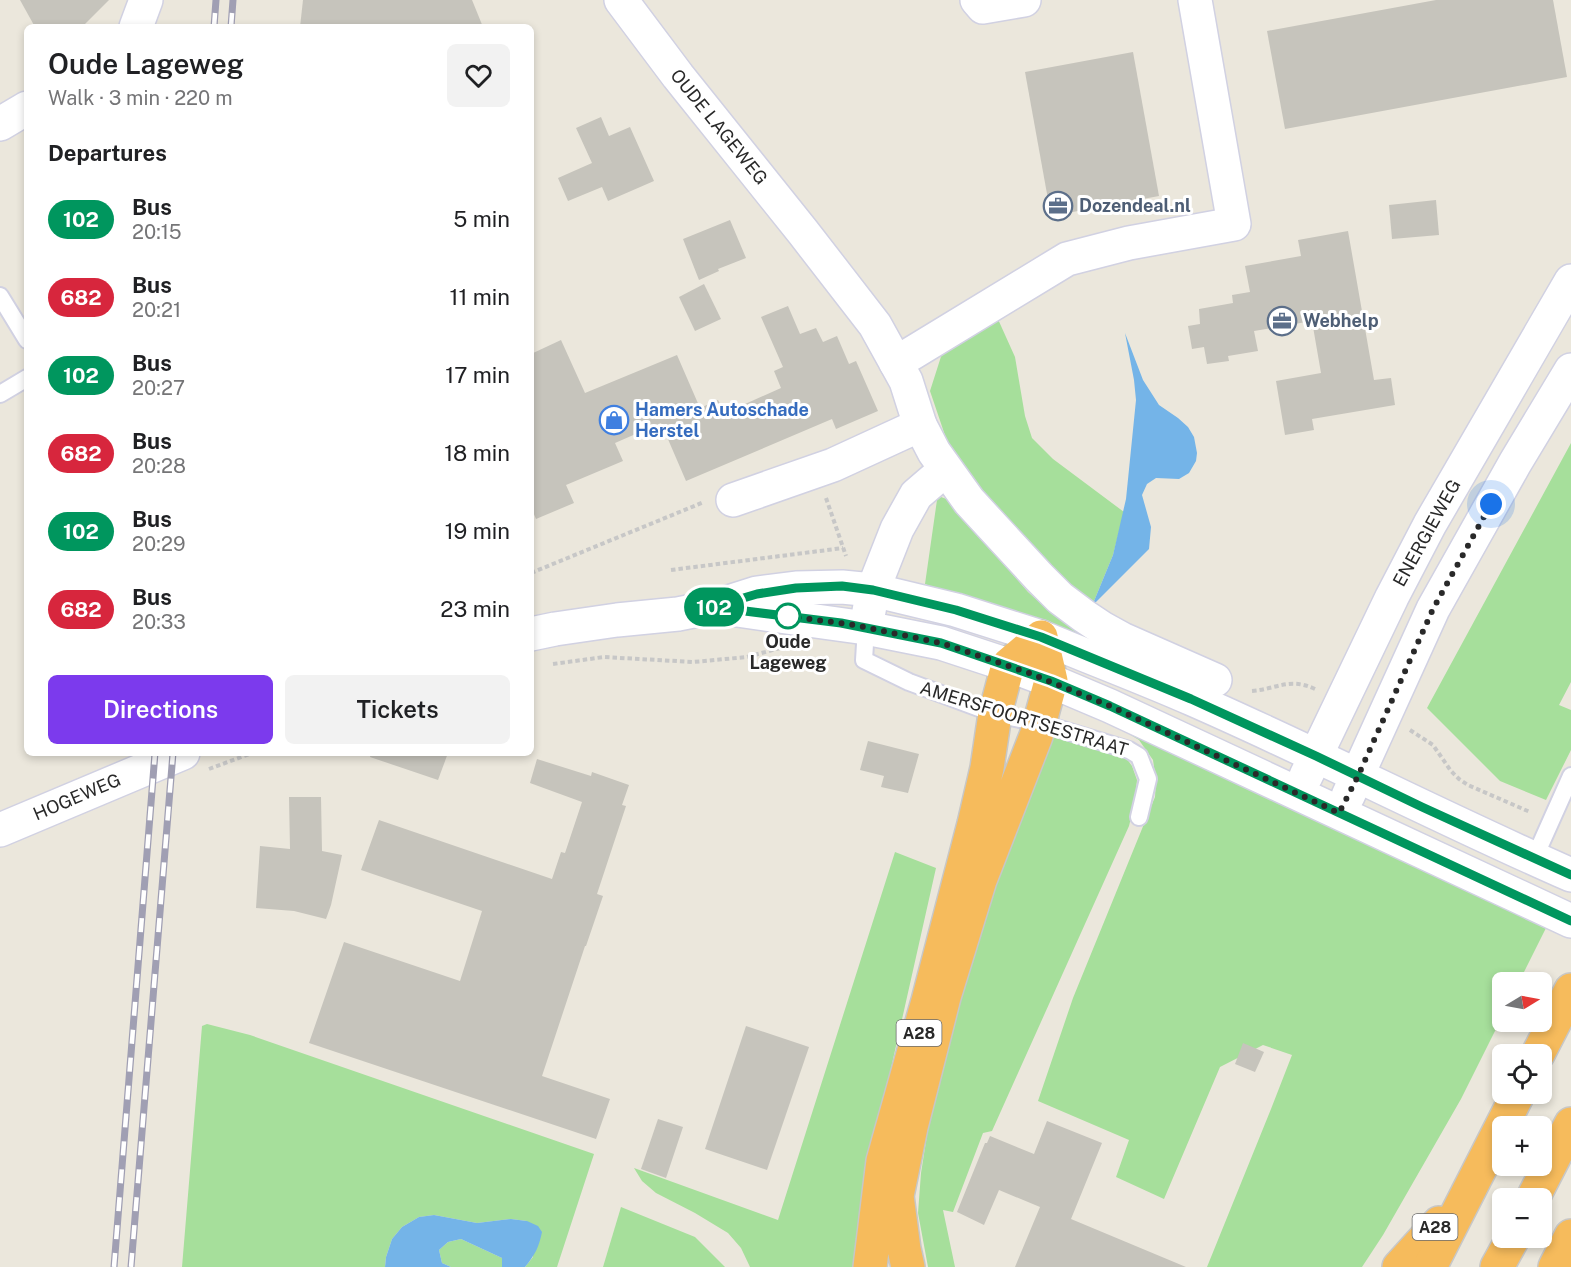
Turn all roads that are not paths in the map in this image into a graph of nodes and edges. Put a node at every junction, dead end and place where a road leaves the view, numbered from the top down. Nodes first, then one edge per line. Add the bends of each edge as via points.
1 (146, 0) edge
2 (621, 0) edge
3 (977, 0) edge
4 (1024, 0) edge
5 (1195, 0) edge
6 (137, 24) edge
7 (24, 110) edge
8 (0, 124) edge
9 (1571, 281) edge
10 (0, 296) edge
11 (24, 335) edge
12 (896, 363) junction
13 (1571, 370) edge
14 (24, 380) edge
15 (0, 394) edge
16 (920, 425) junction
17 (945, 470) junction
18 (734, 500) road end
19 (860, 589) junction
20 (713, 607) junction
21 (866, 628) junction
22 (534, 633) edge
23 (1041, 637) junction
24 (1008, 665) junction
25 (1051, 681) junction
26 (1215, 681) dead end
27 (995, 714) junction
28 (1040, 723) junction
29 (1316, 756) junction
30 (169, 759) edge
31 (1358, 776) junction
32 (1571, 776) edge
33 (1297, 794) junction
34 (1339, 813) junction
35 (1138, 817) dead end
36 (0, 830) edge
37 (1534, 859) junction
38 (1571, 875) edge
39 (1571, 921) edge
40 (1571, 990) edge
41 (1543, 1044) edge
42 (1513, 1104) edge
43 (1571, 1124) edge
44 (1470, 1188) junction
45 (1538, 1188) edge
46 (1571, 1236) edge
47 (1507, 1248) edge
48 (870, 1267) edge
49 (908, 1267) edge
50 (1399, 1267) edge
51 (1430, 1267) edge
52 (1497, 1267) edge
53 (1555, 1267) edge

1 - 6 street
2 - 12 street, OUDE LAGEWEG via 875,325
3 - 4 street via 983,8
5 - 12 street via 1234,224 1067,259
7 - 8 street
9 - 29 street, ENERGIEWEG via 1430,524
10 - 11 lane
12 - 16 street, OUDE LAGEWEG
13 - 31 street via 1433,609
14 - 15 lane
16 - 17 street, OUDE LAGEWEG
16 - 18 street via 833,465
17 - 19 street via 916,495
17 - 26 street via 1060,598 1101,628
19 - 20 street, AMERSFOORTSESTRAAT via 796,588
19 - 21 street, AMERSFOORTSESTRAAT
19 - 23 street, AMERSFOORTSESTRAAT via 956,610
20 - 21 street, AMERSFOORTSESTRAAT
20 - 22 street, AMERSFOORTSESTRAAT
21 - 24 street, AMERSFOORTSESTRAAT via 941,643
21 - 27 lane, AMERSFOORTSESTRAAT via 864,660 909,682
23 - 24 highway
23 - 25 highway, A28
23 - 29 street, AMERSFOORTSESTRAAT
24 - 25 street, AMERSFOORTSESTRAAT
24 - 27 highway, A28
25 - 28 highway, A28
25 - 33 street, AMERSFOORTSESTRAAT
27 - 28 lane, AMERSFOORTSESTRAAT
27 - 48 highway, A28 via 974,824 884,1161
28 - 35 lane, AMERSFOORTSESTRAAT via 1139,756 1148,779
28 - 49 highway, A28 via 980,880 911,1127 897,1196
29 - 31 street, AMERSFOORTSESTRAAT
29 - 33 street, ENERGIEWEG
30 - 36 street, HOGEWEG
31 - 34 street
31 - 37 street, AMERSFOORTSESTRAAT
32 - 37 lane
33 - 34 street, AMERSFOORTSESTRAAT
34 - 39 street, AMERSFOORTSESTRAAT
37 - 38 street, AMERSFOORTSESTRAAT
40 - 41 highway
42 - 44 highway, A28
43 - 45 highway
44 - 50 highway, A28
44 - 51 highway, A28
46 - 53 highway
47 - 52 highway

